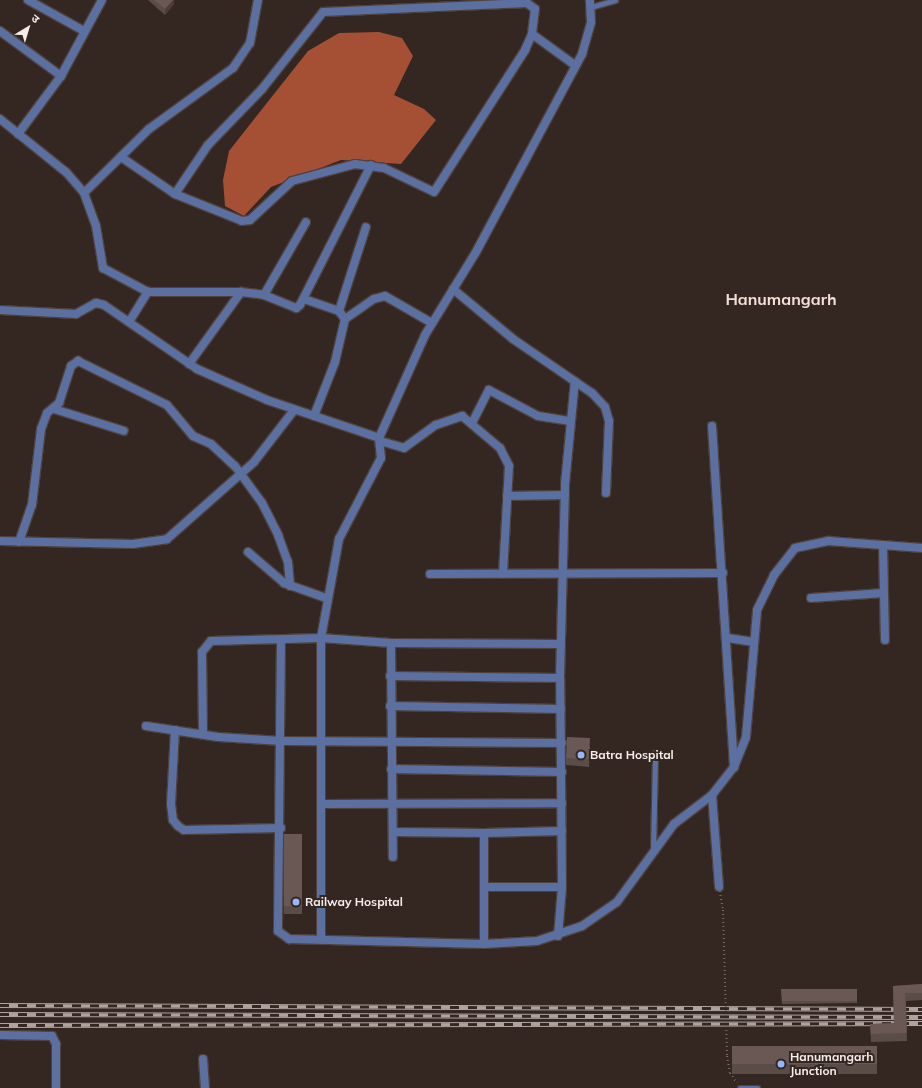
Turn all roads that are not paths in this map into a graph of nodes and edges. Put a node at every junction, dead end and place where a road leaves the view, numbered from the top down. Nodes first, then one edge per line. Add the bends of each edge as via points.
1 (28, 0) edge
2 (102, 0) edge
3 (258, 0) edge
4 (614, 0) edge
5 (590, 4) edge
6 (0, 31) edge
7 (84, 31) junction
8 (532, 34) junction
9 (576, 66) junction
10 (61, 76) junction
11 (0, 119) edge
12 (18, 134) junction
13 (121, 157) junction
14 (371, 165) junction
15 (84, 193) junction
16 (176, 194) junction
17 (306, 222) dead end
18 (366, 228) dead end
19 (453, 289) junction
20 (148, 292) junction
21 (241, 292) junction
22 (264, 295) junction
23 (304, 299) junction
24 (0, 310) edge
25 (340, 311) junction
26 (345, 319) junction
27 (129, 322) junction
28 (432, 323) junction
29 (189, 364) junction
30 (575, 381) junction
31 (54, 409) junction
32 (294, 410) junction
33 (314, 416) junction
34 (571, 421) junction
35 (472, 423) junction
36 (712, 426) dead end
37 (124, 431) dead end
38 (380, 440) junction
39 (241, 474) junction
40 (606, 493) dead end
41 (565, 495) junction
42 (507, 496) junction
43 (0, 541) edge
44 (19, 542) junction
45 (883, 545) junction
46 (922, 548) edge
47 (248, 552) dead end
48 (723, 573) junction
49 (430, 574) dead end
50 (503, 574) junction
51 (563, 574) junction
52 (290, 586) junction
53 (884, 592) junction
54 (326, 598) junction
55 (811, 598) dead end
56 (321, 638) junction
57 (728, 638) junction
58 (281, 640) junction
59 (885, 640) dead end
60 (754, 642) junction
61 (391, 643) junction
62 (561, 644) junction
63 (390, 676) junction
64 (560, 678) junction
65 (390, 706) junction
66 (562, 709) junction
67 (146, 726) dead end
68 (175, 730) junction
69 (203, 734) junction
70 (320, 739) junction
71 (282, 740) junction
72 (390, 740) junction
73 (562, 743) junction
74 (655, 753) dead end
75 (734, 767) junction
76 (391, 769) junction
77 (562, 772) junction
78 (712, 795) junction
79 (392, 802) junction
80 (562, 803) junction
81 (321, 804) junction
82 (280, 828) junction
83 (562, 831) junction
84 (393, 832) junction
85 (484, 833) junction
86 (653, 852) junction
87 (393, 857) dead end
88 (484, 887) junction
89 (562, 887) junction
90 (719, 887) road end
91 (558, 936) junction
92 (321, 940) junction
93 (484, 944) junction
94 (0, 1035) edge
95 (203, 1059) dead end
96 (56, 1088) edge
97 (205, 1088) edge
98 (740, 1088) edge
99 (758, 1088) edge

1 - 7 street
2 - 7 street
3 - 13 street via 250,43 234,68 163,118
4 - 5 lane
5 - 9 street via 588,38
6 - 10 street
7 - 10 street
8 - 9 street
8 - 14 street via 525,50 439,188 434,192 426,190 396,173
8 - 16 street via 535,9 527,3 324,12 262,89 208,145
9 - 19 street via 476,252
10 - 12 street
11 - 12 street
12 - 15 street via 66,172
13 - 15 street
13 - 16 street
14 - 16 street via 339,166 292,181 250,220 242,221
14 - 23 street
15 - 20 street via 96,226 103,268
17 - 22 street
18 - 25 street
19 - 28 street
19 - 30 street via 513,339
20 - 21 street
20 - 27 street
21 - 22 street
21 - 29 street
22 - 23 street via 296,308
23 - 25 street
24 - 27 street via 76,314 96,303
25 - 26 street
26 - 28 street via 374,299 385,296
26 - 33 street via 335,362
27 - 29 street
28 - 38 street
29 - 32 street
30 - 34 street
30 - 40 street via 600,400 608,413
31 - 37 street
31 - 39 street via 71,366 78,361 167,405 186,430 217,449
31 - 44 street via 47,413 41,429 32,505
32 - 33 street
32 - 39 street via 281,430
33 - 38 street
34 - 35 street via 538,416 489,390
34 - 41 street
35 - 38 street via 462,416 450,418 400,449
35 - 42 street via 508,460
36 - 48 street
38 - 54 street via 381,458 339,539
39 - 44 street via 167,539 133,544
39 - 52 street via 262,503 284,549
41 - 42 street
41 - 51 street
42 - 50 street
43 - 44 street
45 - 46 street
45 - 53 street
45 - 60 street via 829,541 795,548 774,575 757,610
47 - 52 street
48 - 51 street
48 - 57 street
49 - 50 street
50 - 51 street
51 - 62 street
52 - 54 street
53 - 55 street
53 - 59 street
54 - 56 street
56 - 58 street
56 - 61 street
56 - 70 street
57 - 60 street
57 - 75 street
58 - 69 street via 211,641 204,648
58 - 71 street
60 - 75 street via 746,736
61 - 62 street
61 - 63 street
62 - 64 street
63 - 64 street
63 - 65 street
64 - 66 street
65 - 66 street
65 - 72 street
66 - 73 street
67 - 68 street
68 - 69 street
68 - 82 street via 171,804 173,820 178,826 184,830
69 - 71 street
70 - 71 street
70 - 72 street
70 - 81 street
71 - 82 street
72 - 73 street
72 - 76 street
73 - 77 street
74 - 86 lane
75 - 78 street
76 - 77 street
76 - 79 street
77 - 80 street
78 - 86 street via 674,824
78 - 90 street
79 - 80 street
79 - 81 street
79 - 84 street
80 - 83 street
81 - 92 street
82 - 92 street via 278,932 289,939
83 - 85 street
83 - 89 street
84 - 85 street
84 - 87 street
85 - 88 street
86 - 91 street via 617,902 601,915
88 - 89 street
88 - 93 street
89 - 91 street
91 - 93 street
92 - 93 street
94 - 96 street via 52,1036 56,1044
95 - 97 street
98 - 99 lane

